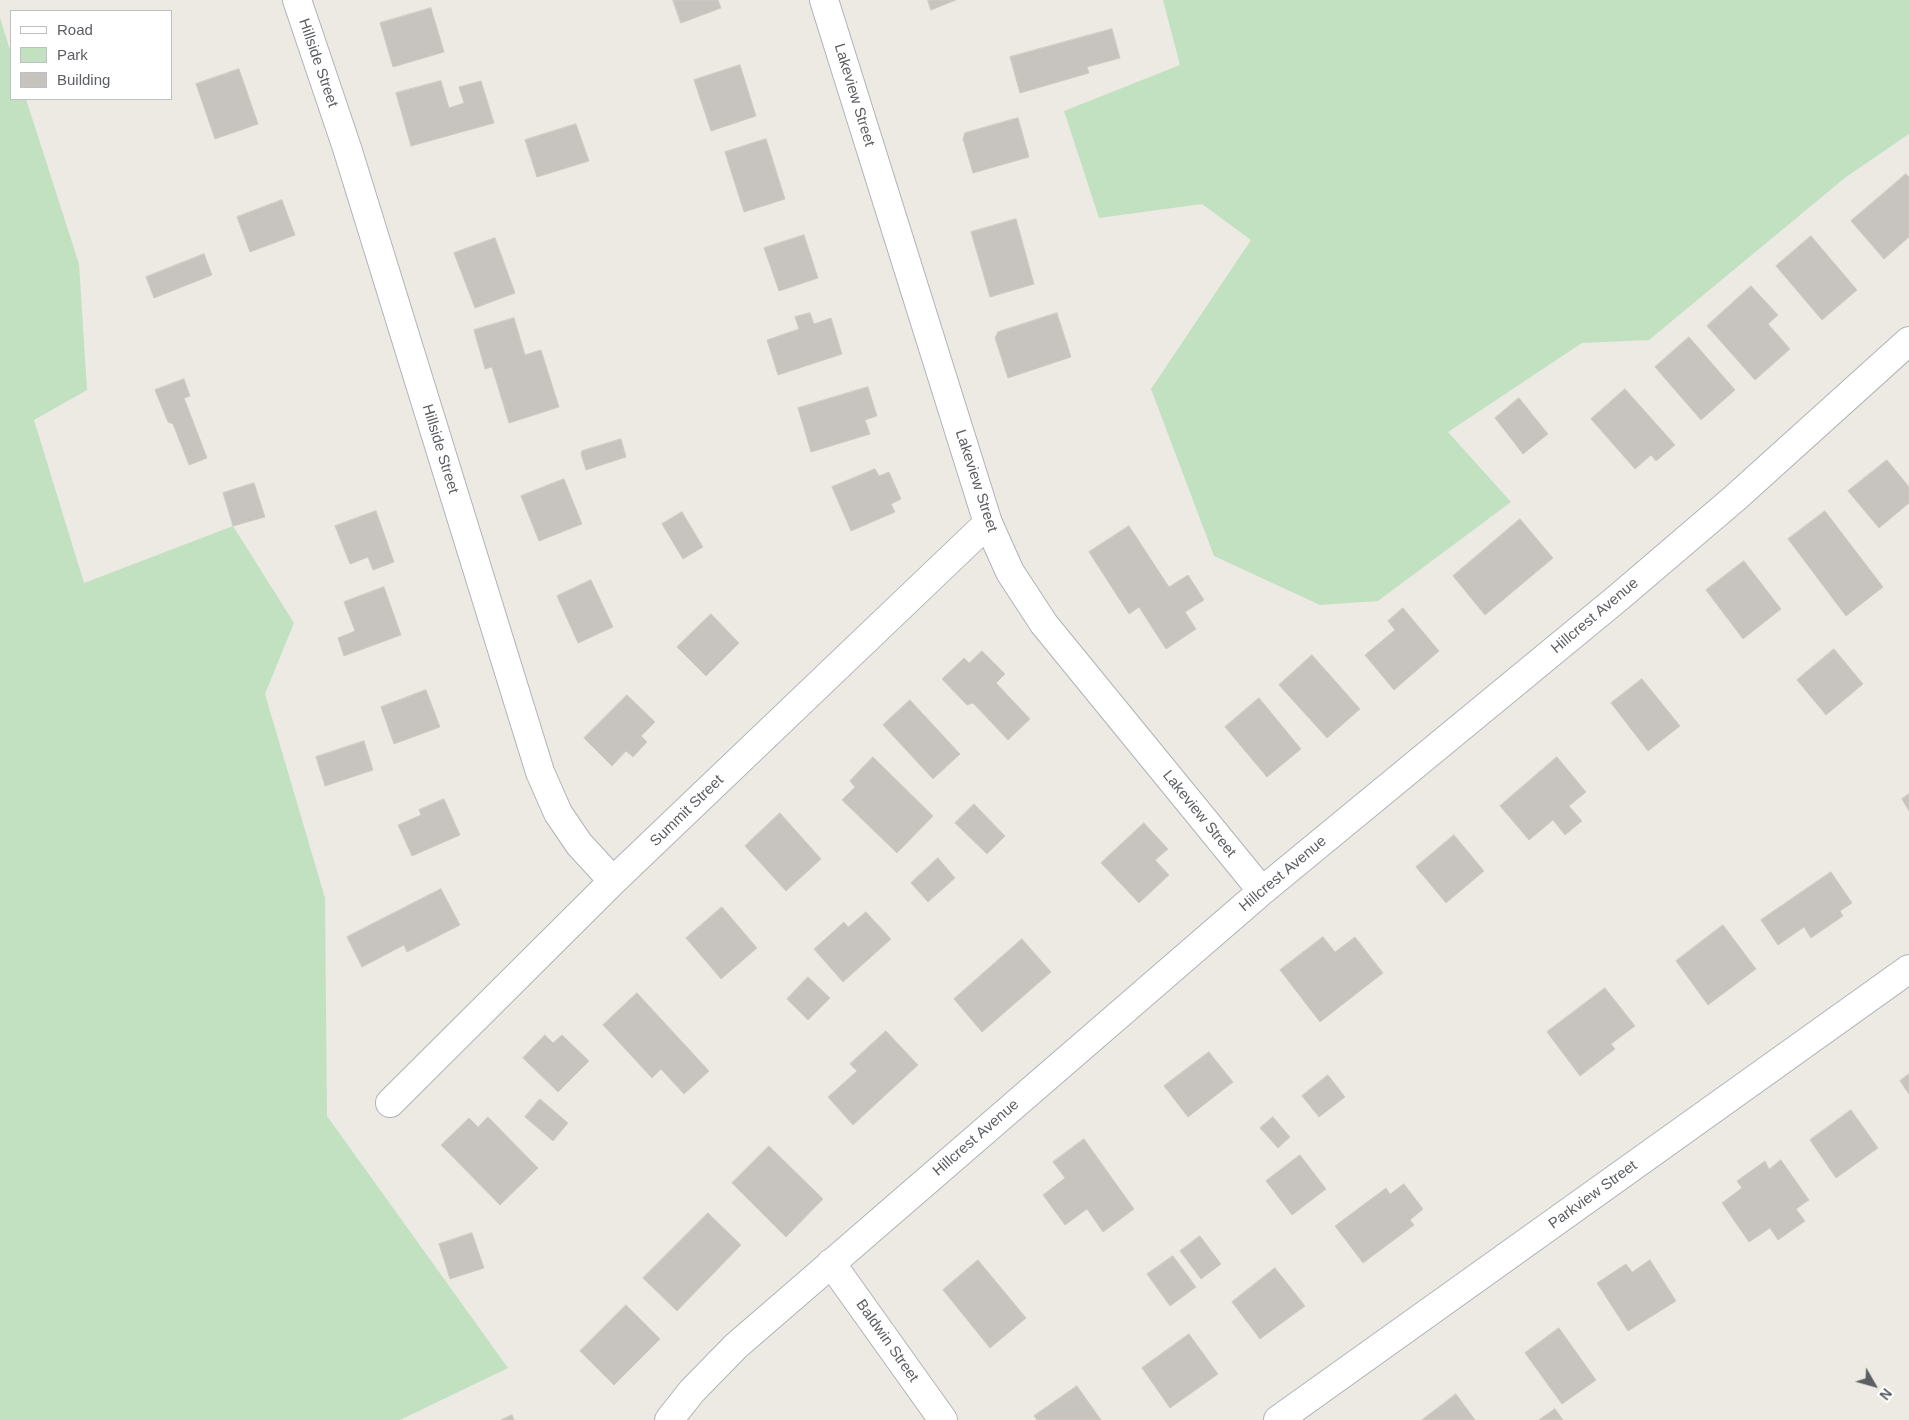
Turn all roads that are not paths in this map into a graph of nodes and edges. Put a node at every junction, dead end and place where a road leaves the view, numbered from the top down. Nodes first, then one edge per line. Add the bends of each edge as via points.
1 (297, 0) edge
2 (824, 0) edge
3 (1909, 341) edge
4 (988, 523) junction
5 (613, 881) junction
6 (1262, 891) junction
7 (1909, 969) edge
8 (390, 1103) dead end
9 (831, 1263) junction
10 (669, 1420) edge
11 (943, 1420) edge
12 (1278, 1420) edge

1 - 5 street, Hillside Street via 350,157 540,772 558,813 579,844
2 - 4 street, Lakeview Street
3 - 6 street, Hillcrest Avenue via 1648,572
4 - 5 street, Summit Street
4 - 6 street, Lakeview Street via 1010,572 1044,624
5 - 8 street, Summit Street
6 - 9 street, Hillcrest Avenue
7 - 12 street, Parkview Street
9 - 10 street, Hillcrest Avenue via 736,1346
9 - 11 street, Baldwin Street

